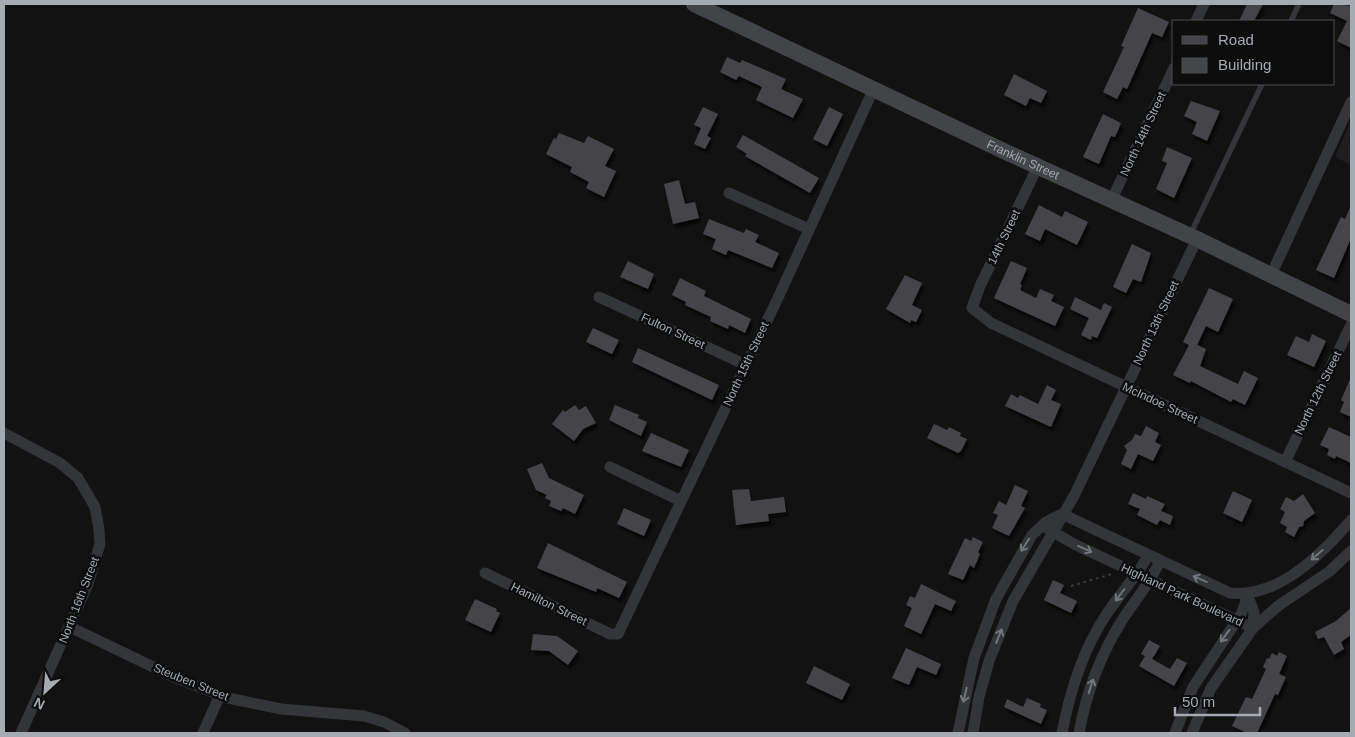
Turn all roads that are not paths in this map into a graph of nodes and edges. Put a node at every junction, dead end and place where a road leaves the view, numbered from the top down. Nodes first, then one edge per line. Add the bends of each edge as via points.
1 (694, 4) edge
2 (1204, 4) edge
3 (1299, 4) edge
4 (1196, 20) edge
5 (1291, 20) edge
6 (1172, 72) edge
7 (1262, 85) edge
8 (874, 88) junction
9 (1351, 102) edge
10 (1038, 166) junction
11 (729, 193) dead end
12 (1112, 199) junction
13 (810, 229) junction
14 (1193, 237) junction
15 (1271, 275) junction
16 (599, 297) dead end
17 (972, 308) joint
18 (1351, 314) edge
19 (1351, 325) edge
20 (746, 365) junction
21 (1126, 386) junction
22 (4, 433) edge
23 (1285, 462) junction
24 (610, 467) dead end
25 (1351, 493) edge
26 (681, 501) junction
27 (1062, 514) junction
28 (1351, 520) edge
29 (1043, 524) junction
30 (1053, 533) junction
31 (1351, 551) edge
32 (1148, 556) junction
33 (1160, 562) junction
34 (485, 573) dead end
35 (1137, 574) junction
36 (1151, 580) junction
37 (1246, 593) junction
38 (1237, 621) junction
39 (70, 627) junction
40 (1253, 628) junction
41 (613, 634) joint
42 (220, 695) junction
43 (21, 733) edge
44 (203, 733) edge
45 (405, 733) edge
46 (958, 733) edge
47 (973, 733) edge
48 (1062, 733) edge
49 (1079, 733) edge
50 (1175, 733) edge
51 (1192, 733) edge

1 - 8 street, Franklin Street
2 - 4 street
3 - 5 lane
6 - 12 street, North 14th Street
7 - 14 lane
8 - 10 street, Franklin Street
8 - 13 street, North 15th Street
9 - 15 street
10 - 12 street, Franklin Street
10 - 17 street, 14th Street
11 - 13 street
12 - 14 street, Franklin Street
13 - 20 street, North 15th Street
14 - 15 street, Franklin Street
14 - 21 street, North 13th Street
15 - 18 street, Franklin Street
16 - 20 street, Fulton Street
17 - 21 street, McIndoe Street via 991,323
19 - 23 street, North 12th Street
20 - 26 street, North 15th Street
21 - 23 street, McIndoe Street
21 - 27 street, North 13th Street via 1074,496
22 - 39 street, North 16th Street via 66,468 78,478 95,507 100,544
23 - 25 street, McIndoe Street
24 - 26 street
26 - 41 street, North 15th Street via 622,627 618,634
27 - 29 street
27 - 30 street
27 - 32 street, Highland Park Boulevard
28 -> 37 street, Highland Park Boulevard via 1292,574 1266,588
29 - 30 street, Highland Park Boulevard
29 -> 46 street via 1024,546 996,599 974,658
30 -> 35 street, Highland Park Boulevard
47 -> 30 street via 989,660 1018,591
31 - 40 street, Highland Park Boulevard via 1326,574 1278,606
32 - 33 street, Highland Park Boulevard
32 - 35 street
33 - 36 street
37 -> 33 street, Highland Park Boulevard via 1230,593
34 - 41 street, Hamilton Street
35 - 36 street, Highland Park Boulevard
35 -> 48 street via 1106,614 1087,650 1073,687
36 - 38 street, Highland Park Boulevard
49 -> 36 street via 1102,657
37 - 38 street via 1246,604
37 - 40 street via 1254,612
38 - 40 street, Highland Park Boulevard
38 -> 50 street via 1193,687
39 - 42 street, Steuben Street via 174,677
39 - 43 street, North 16th Street
40 - 51 street via 1215,680
42 - 44 street
42 - 45 street, Steuben Street via 281,710 364,716

